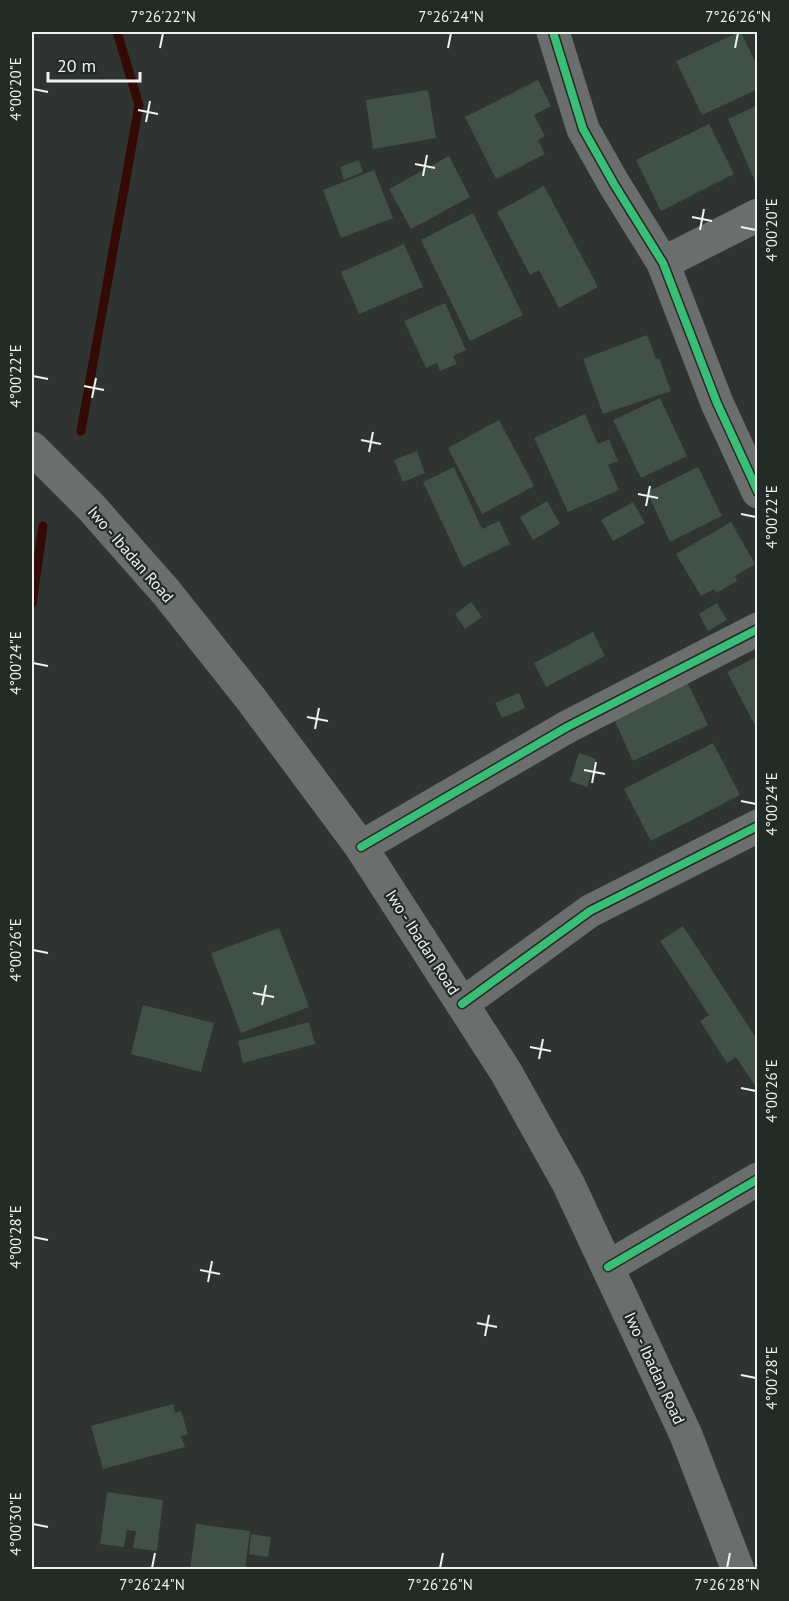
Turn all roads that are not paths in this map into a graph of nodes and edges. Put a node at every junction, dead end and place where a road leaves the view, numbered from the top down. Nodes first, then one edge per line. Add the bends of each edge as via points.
1 (553, 32) edge
2 (758, 215) edge
3 (663, 263) junction
4 (32, 448) edge
5 (758, 492) edge
6 (758, 628) edge
7 (758, 826) edge
8 (361, 847) junction
9 (462, 1004) junction
10 (758, 1179) edge
11 (608, 1267) junction
12 (738, 1569) edge

1 - 3 street via 583,129
2 - 3 street
3 - 5 street via 717,403
4 - 8 main road, Iwo - Ibadan Road via 166,592
6 - 8 street via 567,728
7 - 9 street via 590,911
8 - 9 main road, Iwo - Ibadan Road
9 - 11 main road, Iwo - Ibadan Road via 506,1072
10 - 11 street
11 - 12 main road, Iwo - Ibadan Road via 686,1434

